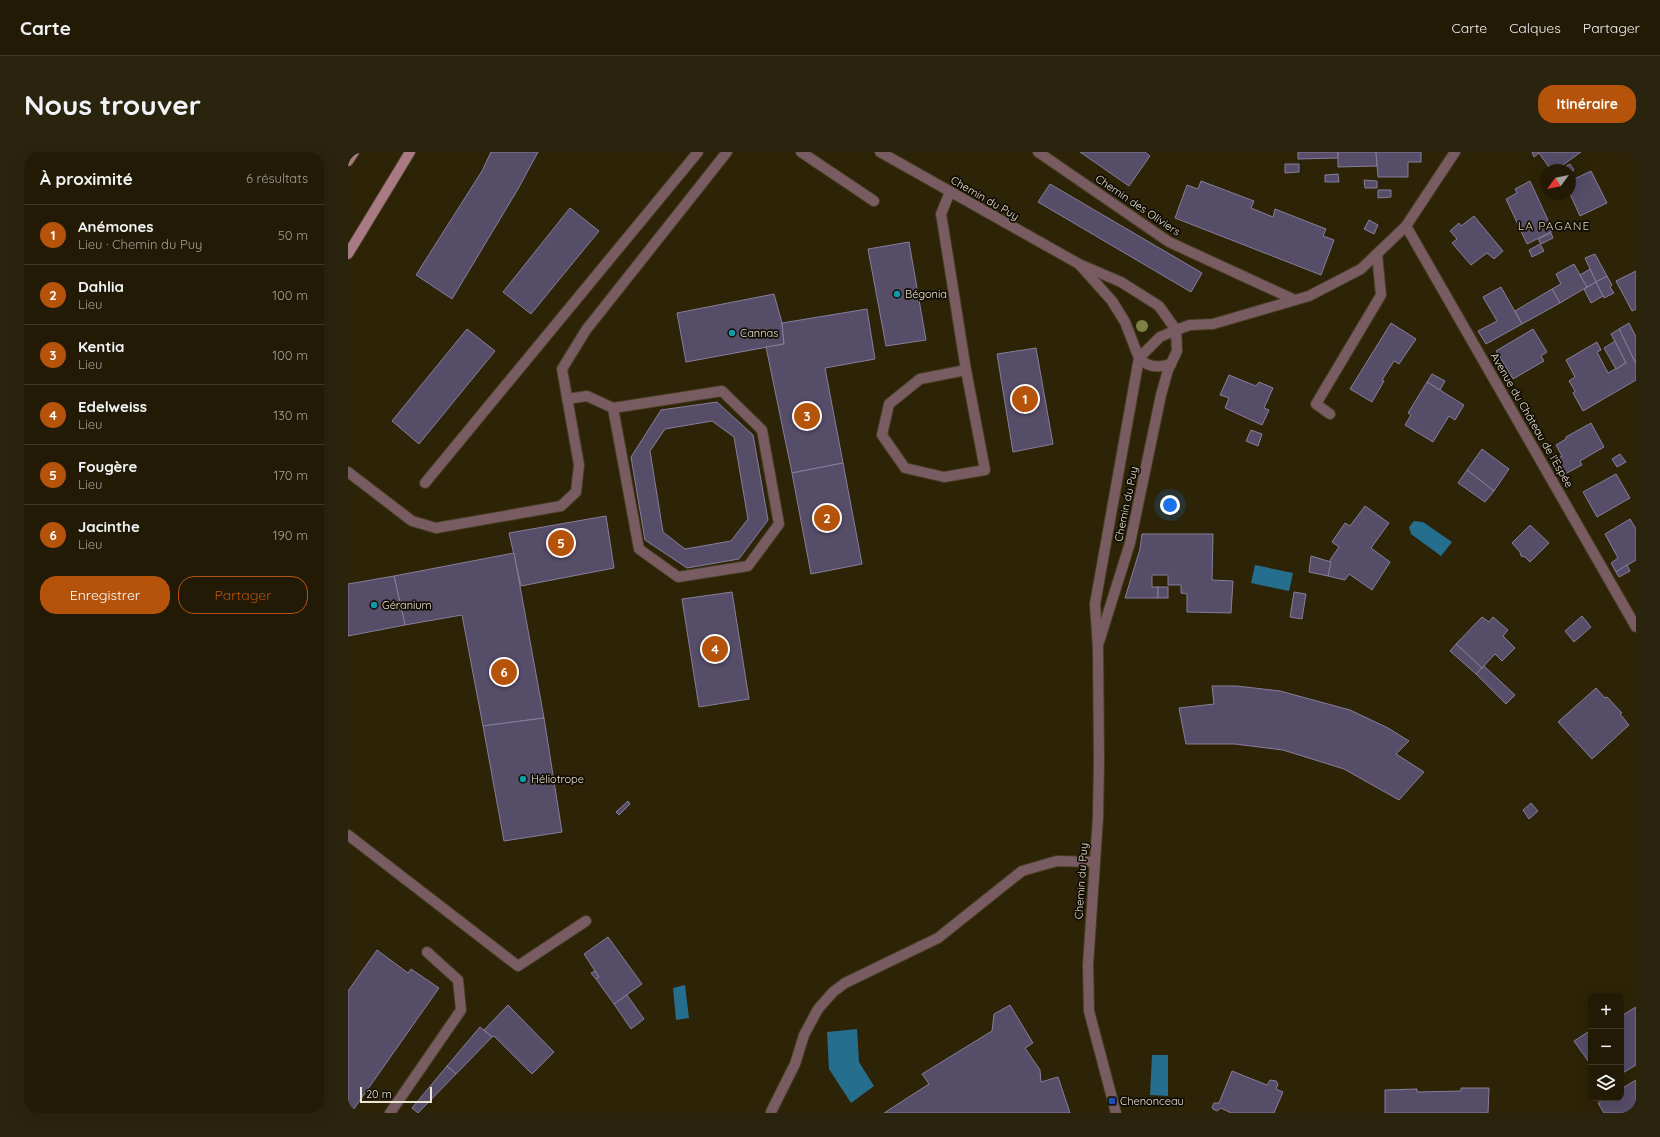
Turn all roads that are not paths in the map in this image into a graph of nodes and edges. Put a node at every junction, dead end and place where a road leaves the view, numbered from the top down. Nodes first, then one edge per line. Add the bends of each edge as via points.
1 (354, 152) edge
2 (410, 152) edge
3 (698, 152) edge
4 (727, 152) edge
5 (802, 152) edge
6 (880, 152) edge
7 (1038, 152) edge
8 (1455, 152) edge
9 (348, 161) edge
10 (950, 192) junction
11 (874, 201) dead end
12 (1406, 226) junction
13 (348, 254) edge
14 (1377, 254) junction
15 (1079, 264) junction
16 (1295, 300) junction
17 (1176, 330) junction
18 (1139, 358) junction
19 (1171, 364) junction
20 (966, 370) junction
21 (567, 399) junction
22 (613, 408) junction
23 (1330, 414) dead end
24 (348, 472) edge
25 (424, 483) dead end
26 (1636, 627) edge
27 (1098, 648) junction
28 (348, 835) edge
29 (1095, 862) junction
30 (586, 921) dead end
31 (427, 952) dead end
32 (771, 1112) edge
33 (390, 1113) edge
34 (1116, 1113) edge

1 - 9 street
2 - 13 street
3 - 25 street
4 - 21 street via 586,330 562,369
5 - 11 street
6 - 10 street, Chemin du Puy
7 - 16 street, Chemin des Oliviers via 1169,242
8 - 12 street
10 - 15 street, Chemin du Puy
10 - 20 street via 941,214
12 - 14 street
12 - 26 street, Avenue du Château de l'Espée
14 - 16 street via 1361,269 1309,296
14 - 23 street via 1381,295 1316,404
15 - 17 street, Chemin du Puy via 1122,282 1159,306
15 - 18 street, Chemin du Puy via 1112,301 1125,322
16 - 17 street via 1213,324 1190,325
17 - 18 street via 1160,337
17 - 19 street, Chemin du Puy via 1177,351
18 - 19 street via 1143,363 1160,368
18 - 27 street, Chemin du Puy via 1095,604
19 - 27 street, Chemin du Puy via 1161,395 1130,543
20 - 20 street via 920,379 889,404 882,435 905,468 944,477 985,470
21 - 22 street via 587,396
21 - 24 street via 579,465 576,492 561,506 436,528 412,521
22 - 22 street via 639,549 678,577 748,566 779,524 762,430 722,391
27 - 29 street, Chemin du Puy via 1099,746
28 - 30 street via 518,966
29 - 32 street via 1057,861 1022,871 938,938 845,982 818,1009
29 - 34 street, Chemin du Puy via 1088,965 1089,1012
31 - 33 street via 458,980 461,1010

